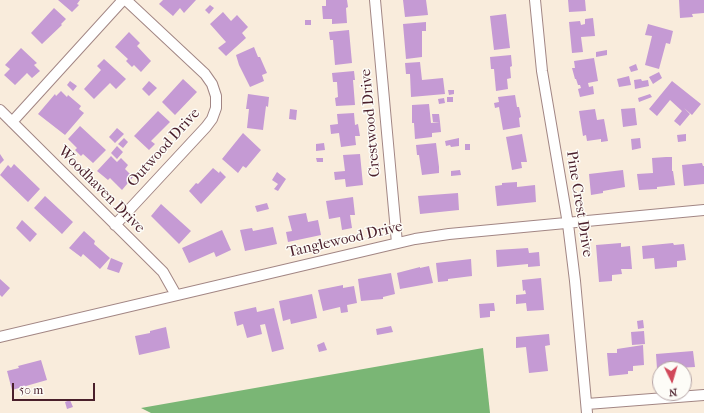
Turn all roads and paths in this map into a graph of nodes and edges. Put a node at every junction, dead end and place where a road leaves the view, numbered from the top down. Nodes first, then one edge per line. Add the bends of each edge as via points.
1 (123, 0) edge
2 (126, 0) edge
3 (375, 0) edge
4 (535, 0) edge
5 (0, 110) edge
6 (12, 122) junction
7 (704, 210) edge
8 (568, 224) junction
9 (115, 225) junction
10 (397, 243) junction
11 (176, 295) junction
12 (0, 337) edge
13 (704, 395) edge
14 (587, 409) edge

1 - 6 street
2 - 9 street, Outwood Drive via 205,74 216,96 216,108 206,127
3 - 10 street, Crestwood Drive
4 - 8 street, Pine Crest Drive via 542,71
5 - 6 street, Woodhaven Drive
6 - 9 street, Woodhaven Drive
7 - 8 street, Tanglewood Drive
8 - 10 street, Tanglewood Drive via 449,234
8 - 14 street, Pine Crest Drive
9 - 11 street, Woodhaven Drive via 163,272
10 - 11 street, Tanglewood Drive
11 - 12 street, Tanglewood Drive
13 - 14 street

